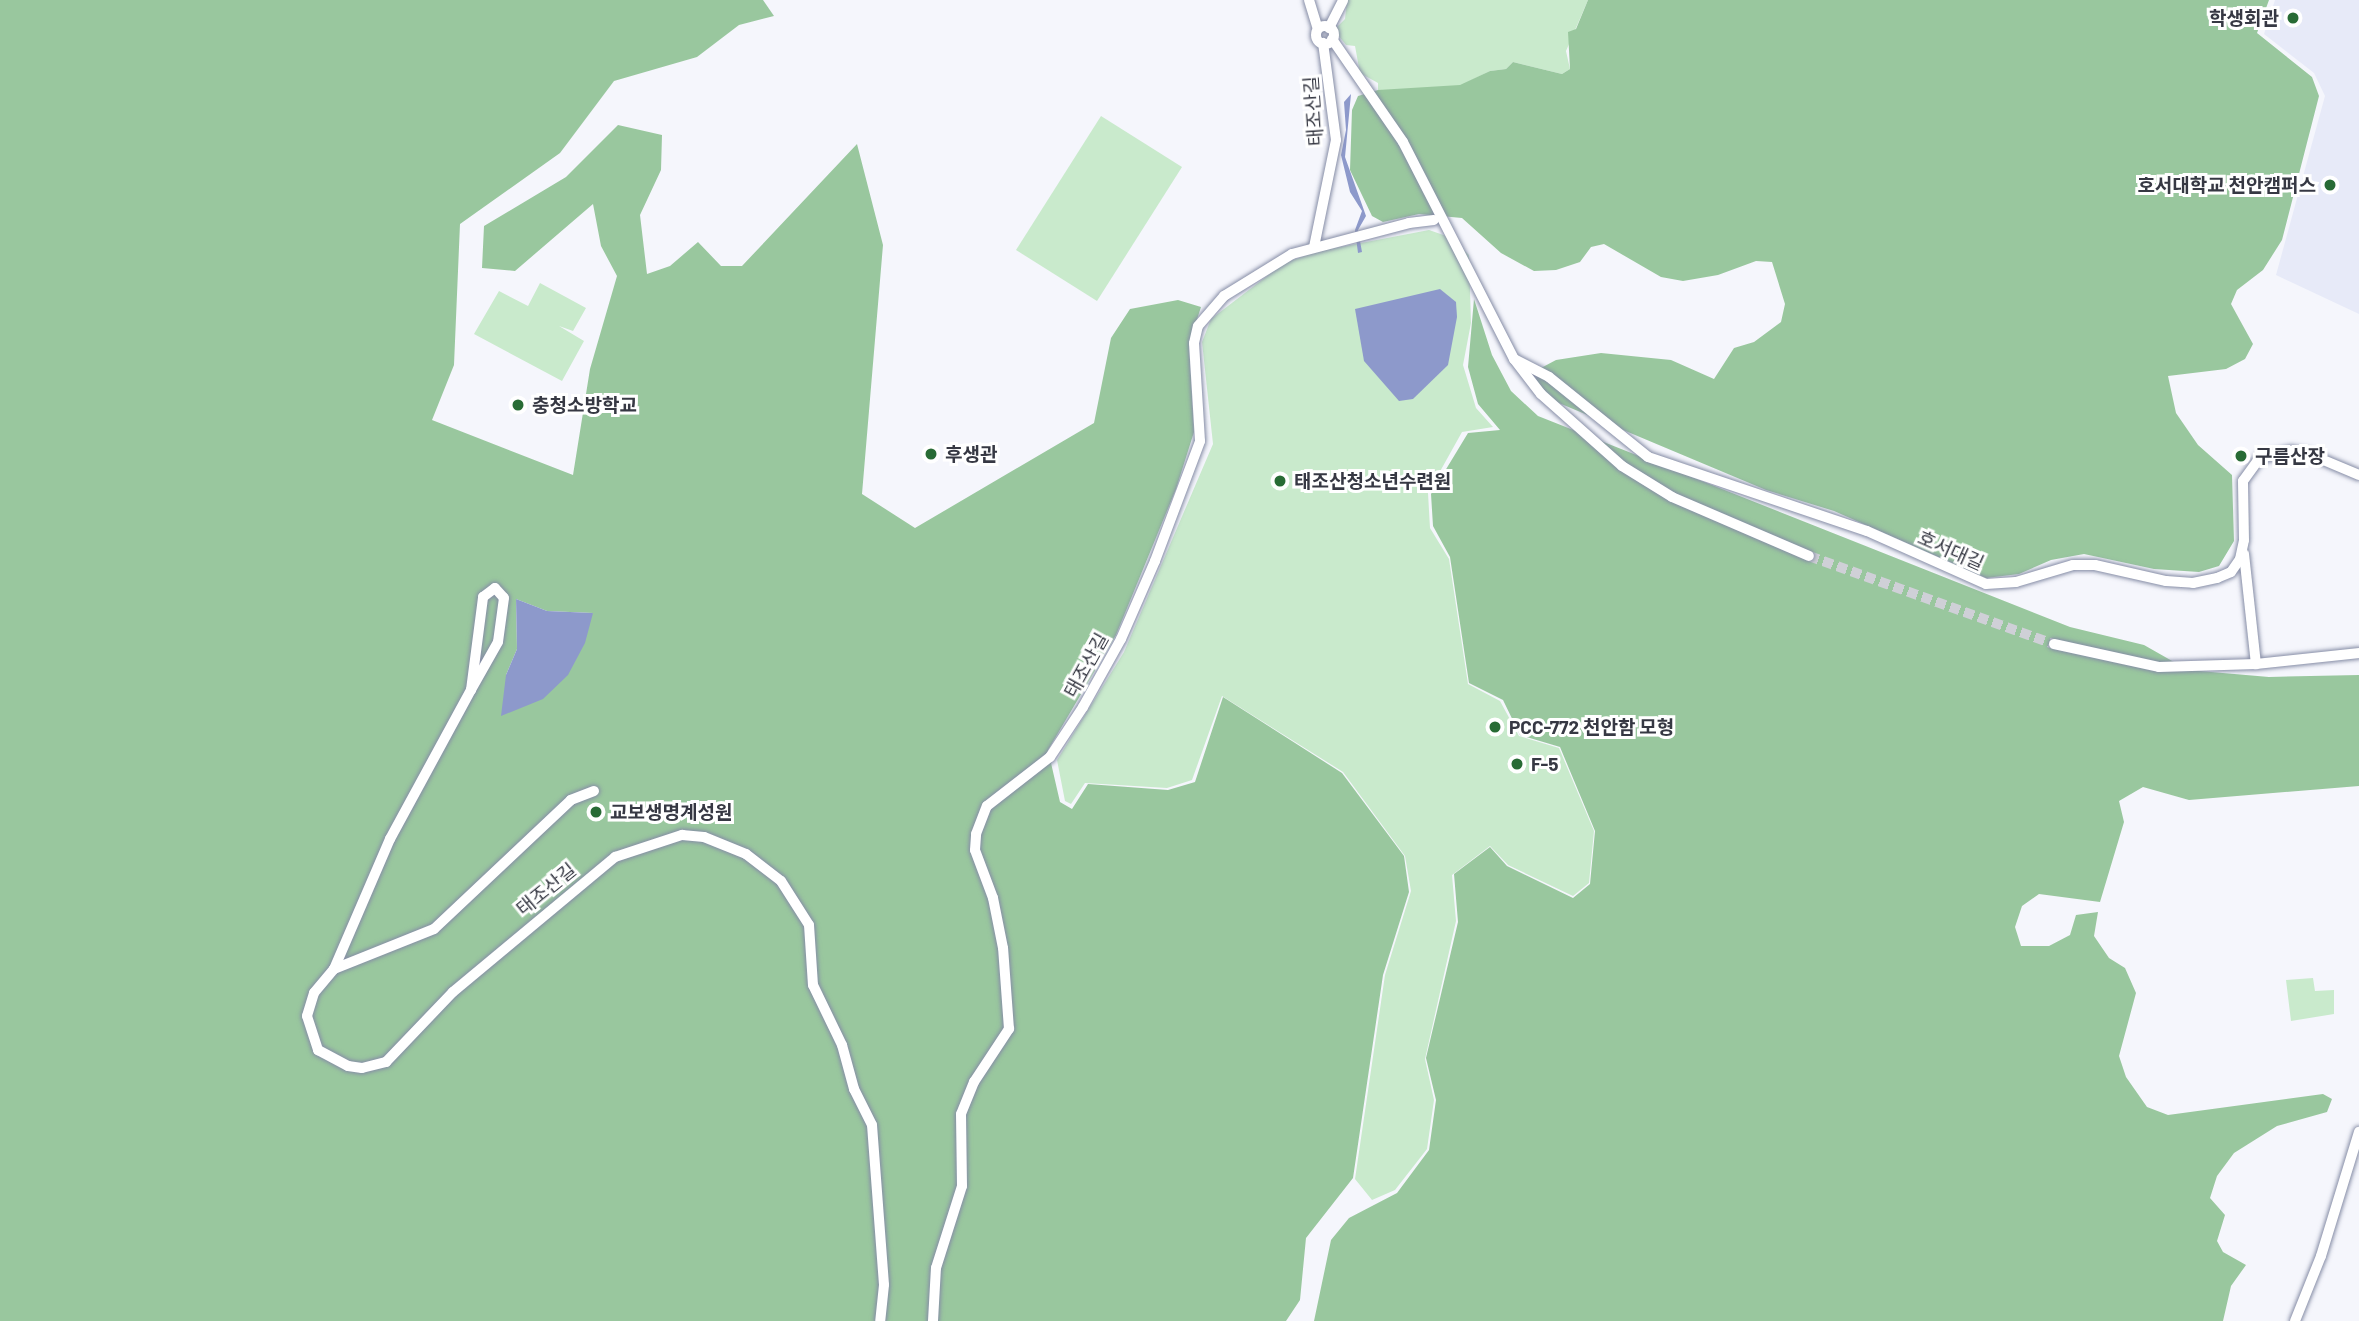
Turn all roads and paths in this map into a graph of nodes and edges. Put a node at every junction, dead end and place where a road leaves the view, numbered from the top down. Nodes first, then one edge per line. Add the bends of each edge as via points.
1 (1310, 0) edge
2 (1343, 0) edge
3 (1324, 29) junction
4 (1327, 41) junction
5 (1434, 220) dead end
6 (1314, 247) junction
7 (1514, 359) junction
8 (2359, 475) edge
9 (2243, 550) junction
10 (1809, 556) tunnel mouth
11 (2054, 644) tunnel mouth
12 (2359, 653) edge
13 (2256, 664) junction
14 (471, 690) junction
15 (594, 791) dead end
16 (334, 969) junction
17 (2359, 1132) edge
18 (880, 1321) edge
19 (933, 1321) edge
20 (2295, 1321) edge

1 - 3 street
2 - 3 street
3 - 4 street
3 - 4 street via 1316,38
4 - 6 street, 태조산길 via 1336,140
4 - 7 street via 1402,142
5 - 6 street
6 - 19 street, 태조산길 via 1247,279 1224,296 1198,326 1194,343 1200,441 1121,639 1050,757 998,796 980,819 975,850 993,898 1003,948 1009,1029 974,1082 961,1114 962,1186 936,1268
7 - 9 street, 호서대길 via 1549,377 1648,457 1867,531 1986,584 2016,582 2063,566 2095,565 2193,583 2231,572
7 - 10 street via 1541,394 1622,466 1672,497
8 - 9 street via 2309,454 2291,451 2260,458 2243,481
9 - 13 street
11 - 13 street via 2159,667
12 - 13 street
14 - 14 street via 483,597 495,588 504,598 498,642
14 - 16 street via 390,839
15 - 16 street via 570,800 434,929
16 - 18 street, 태조산길 via 314,993 307,1016 317,1050 339,1063 362,1068 386,1062 453,992 614,857 682,835 723,843 746,854 781,881 808,925 813,985 872,1125 884,1285
17 - 20 street via 2321,1256

